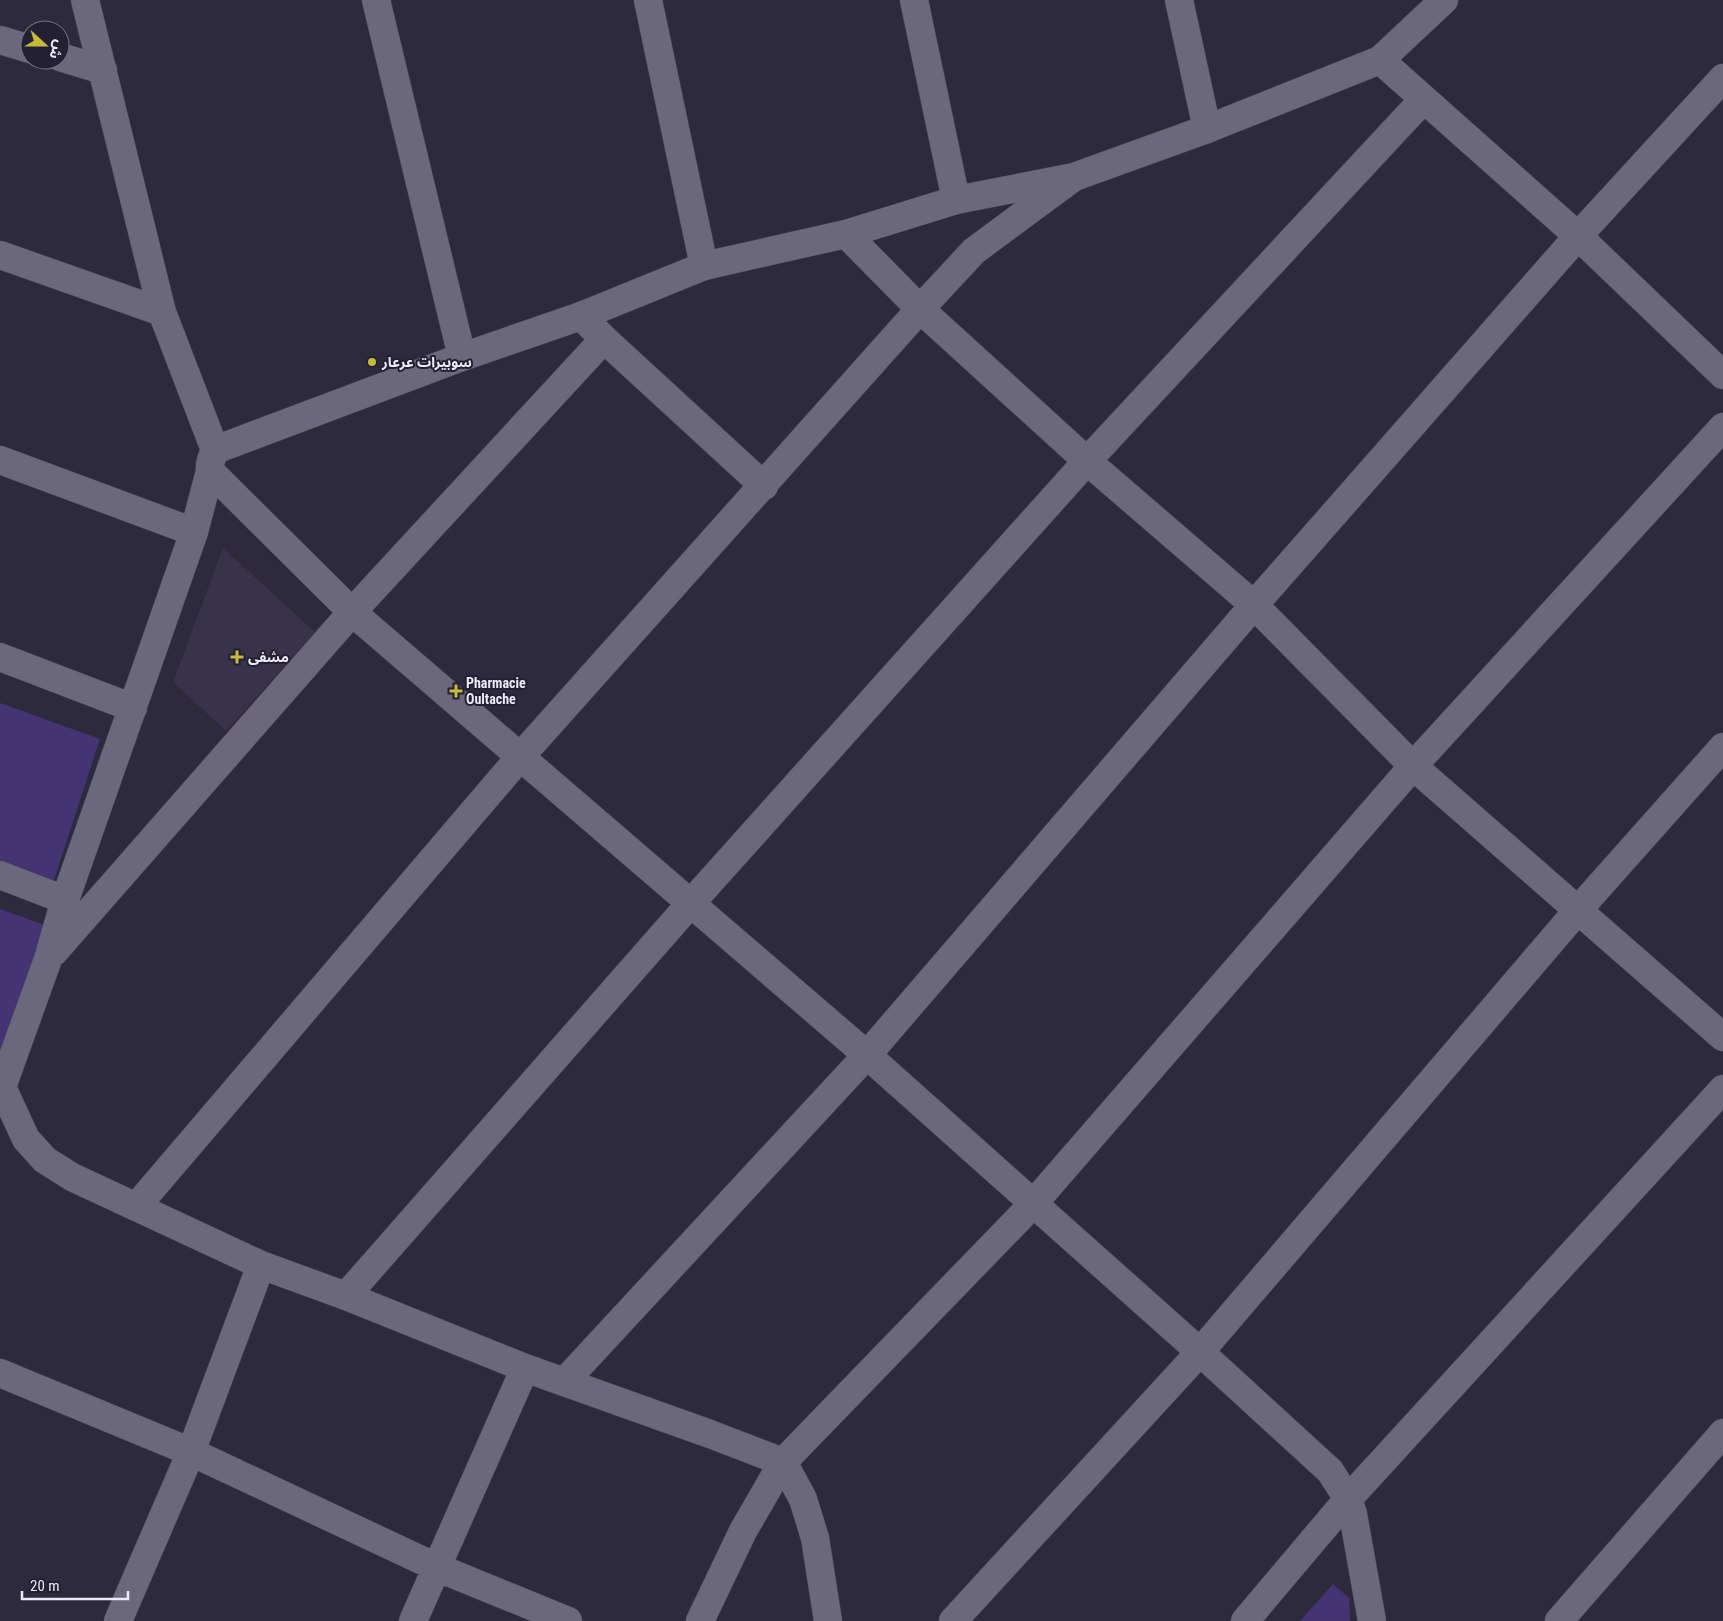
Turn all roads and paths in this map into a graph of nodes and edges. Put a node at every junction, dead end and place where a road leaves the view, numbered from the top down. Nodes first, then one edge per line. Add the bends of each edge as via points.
1 (85, 0) edge
2 (376, 0) edge
3 (648, 0) edge
4 (914, 0) edge
5 (1179, 0) edge
6 (1444, 0) edge
7 (0, 40) edge
8 (20, 46) edge
9 (70, 60) edge
10 (1380, 60) junction
11 (103, 70) junction
12 (1723, 78) edge
13 (1423, 100) junction
14 (1207, 128) junction
15 (1074, 177) junction
16 (956, 200) junction
17 (846, 234) junction
18 (1578, 236) junction
19 (0, 256) edge
20 (704, 266) junction
21 (920, 309) junction
22 (162, 312) junction
23 (581, 316) junction
24 (604, 339) junction
25 (462, 357) junction
26 (1723, 375) edge
27 (1723, 427) edge
28 (0, 460) edge
29 (213, 460) junction
30 (1087, 461) junction
31 (764, 486) junction
32 (194, 532) junction
33 (1254, 605) junction
34 (352, 612) junction
35 (0, 657) edge
36 (133, 708) junction
37 (1723, 747) edge
38 (520, 757) junction
39 (1413, 766) junction
40 (0, 875) edge
41 (65, 900) junction
42 (690, 904) junction
43 (1578, 910) junction
44 (48, 959) junction
45 (1723, 1037) edge
46 (867, 1055) junction
47 (2, 1085) edge
48 (1723, 1089) edge
49 (1033, 1204) junction
50 (136, 1207) junction
51 (261, 1265) junction
52 (346, 1296) junction
53 (1200, 1352) junction
54 (525, 1368) junction
55 (0, 1373) edge
56 (565, 1381) junction
57 (1723, 1434) edge
58 (191, 1452) junction
59 (783, 1462) junction
60 (1348, 1499) junction
61 (436, 1567) junction
62 (118, 1621) edge
63 (413, 1621) edge
64 (568, 1621) edge
65 (700, 1621) edge
66 (828, 1621) edge
67 (953, 1621) edge
68 (1245, 1621) edge
69 (1372, 1621) edge
70 (1559, 1621) edge

1 - 11 street
2 - 25 street
3 - 20 street
4 - 16 street
5 - 14 street
6 - 10 street
7 - 8 street
9 - 11 street
10 - 13 street
10 - 14 street
11 - 22 street
12 - 18 street
13 - 18 street
13 - 30 street
14 - 15 street
15 - 16 street
15 - 21 street via 974,251
16 - 17 street
17 - 20 street
17 - 21 street
18 - 26 street
18 - 33 street
19 - 22 street
20 - 23 street
21 - 30 street
21 - 31 street
22 - 29 street
23 - 24 street
23 - 25 street
24 - 31 street
24 - 34 street
25 - 29 street
27 - 39 street
28 - 32 street
29 - 32 street
29 - 34 street
30 - 33 street
30 - 42 street
31 - 38 street
32 - 36 street
33 - 39 street
33 - 46 street
34 - 38 street
34 - 44 street
35 - 36 street
36 - 41 street
37 - 43 street
38 - 42 street
38 - 50 street
39 - 43 street
39 - 49 street
40 - 41 street
41 - 44 street
42 - 46 street
42 - 52 street
43 - 45 street
43 - 53 street
44 - 47 street
46 - 49 street
46 - 56 street
47 - 50 street via 26,1139 45,1160
48 - 60 street
49 - 53 street
49 - 59 street
50 - 51 street
51 - 52 street
51 - 58 street
52 - 54 street
53 - 60 street via 1330,1471
53 - 67 street
54 - 56 street
54 - 61 street
55 - 58 street
56 - 59 street
57 - 70 street
58 - 61 street
58 - 62 street
59 - 65 street via 743,1531
59 - 66 street via 803,1499 815,1538
60 - 68 street
60 - 69 street
61 - 63 street
61 - 64 street

